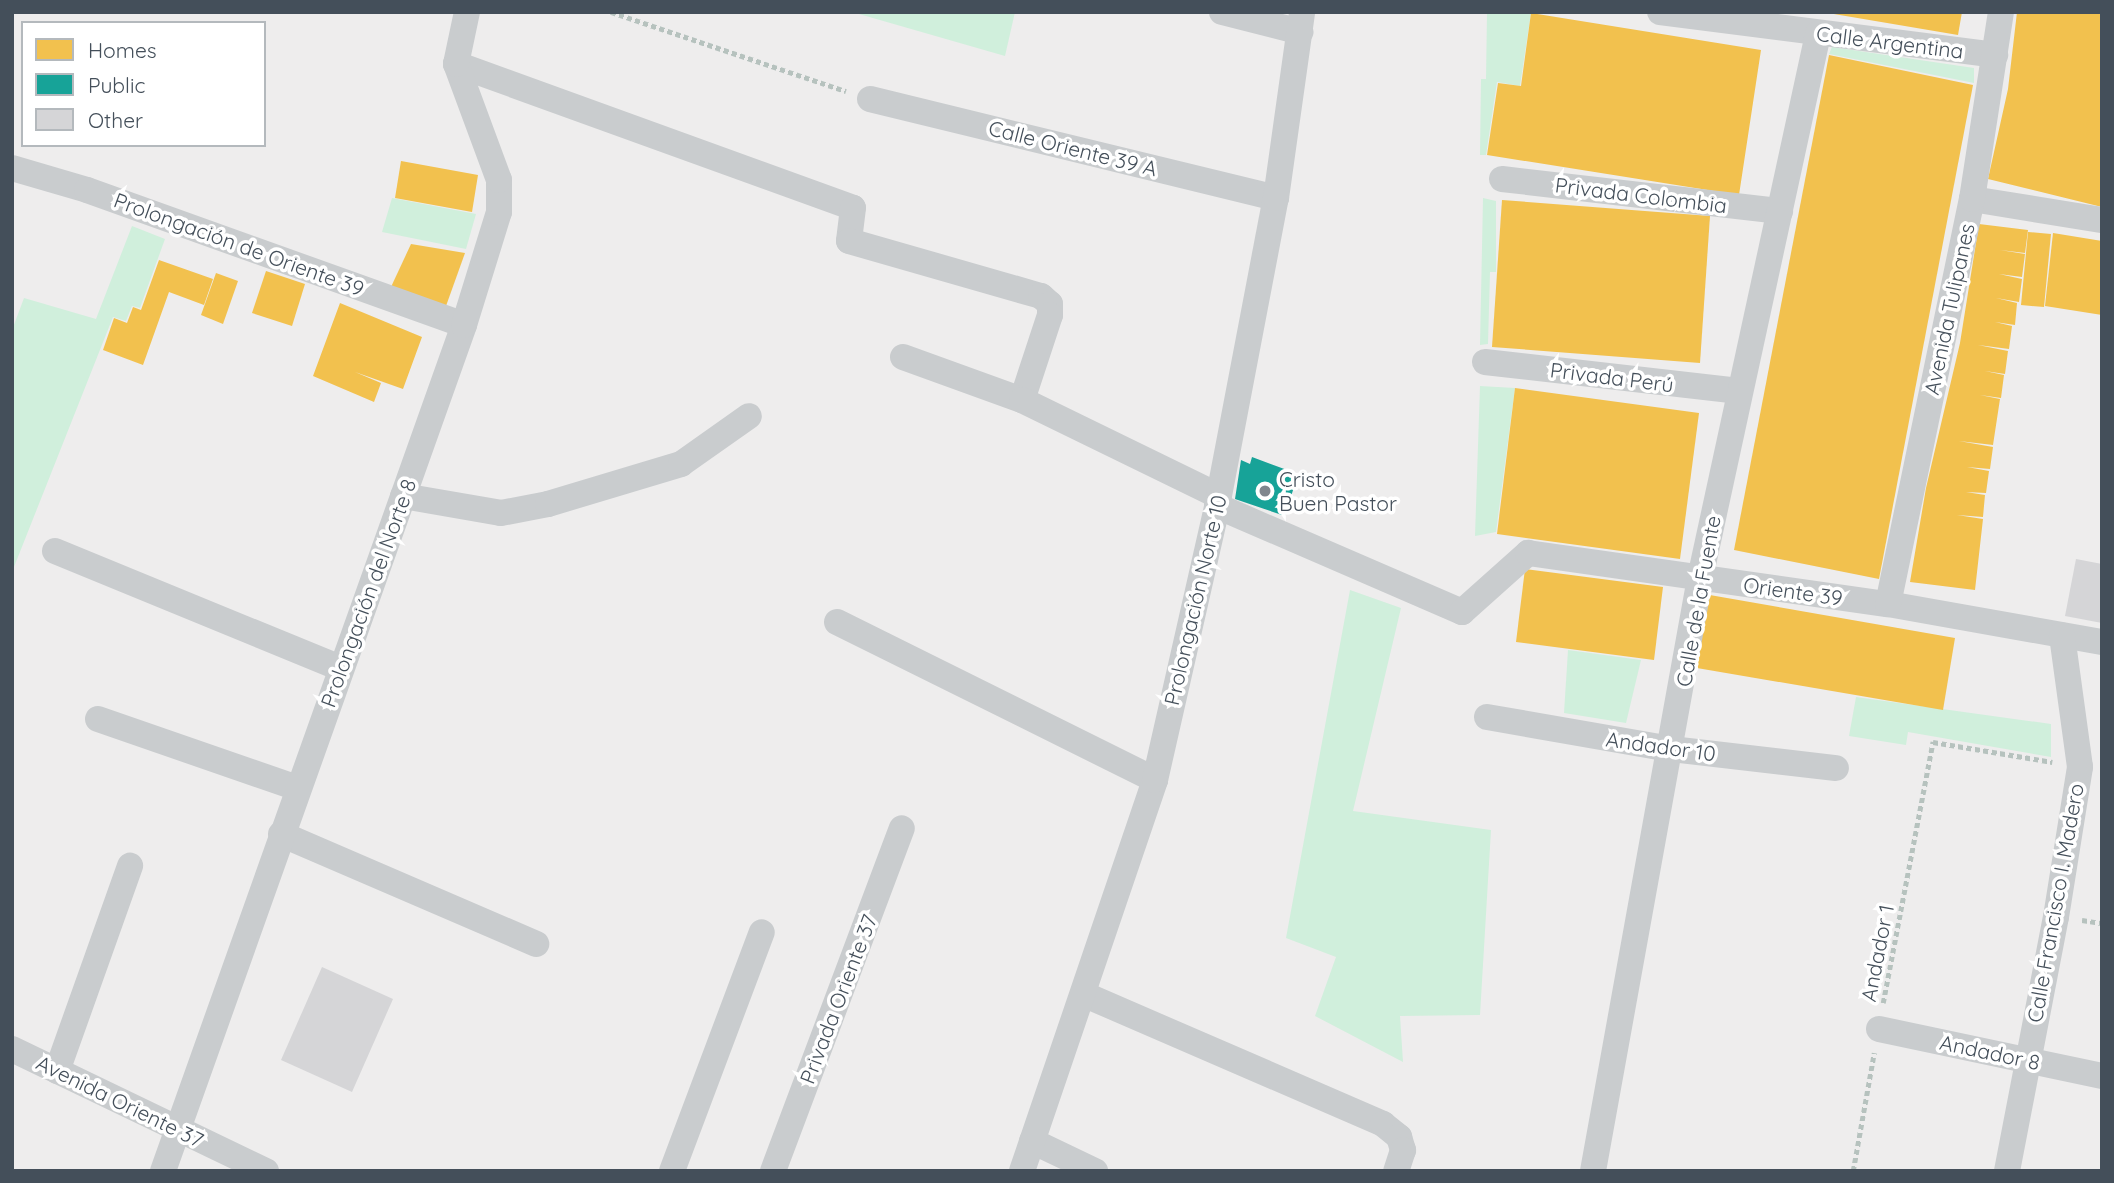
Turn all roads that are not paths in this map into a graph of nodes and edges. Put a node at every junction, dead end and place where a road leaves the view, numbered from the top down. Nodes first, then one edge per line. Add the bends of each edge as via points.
1 (467, 12) edge
2 (1222, 12) edge
3 (1660, 12) edge
4 (2001, 12) edge
5 (1302, 22) edge
6 (1818, 34) junction
7 (1995, 55) junction
8 (456, 64) junction
9 (870, 99) road end
10 (12, 168) edge
11 (1502, 179) dead end
12 (1276, 198) junction
13 (1972, 198) junction
14 (1780, 211) junction
15 (2102, 220) edge
16 (464, 325) junction
17 (903, 357) dead end
18 (1485, 362) dead end
19 (1739, 391) junction
20 (1022, 400) junction
21 (749, 416) dead end
22 (403, 496) junction
23 (1218, 501) junction
24 (55, 551) dead end
25 (1700, 578) junction
26 (1888, 604) junction
27 (837, 622) dead end
28 (2062, 635) junction
29 (2102, 642) edge
30 (341, 668) junction
31 (1487, 717) dead end
32 (98, 719) dead end
33 (1671, 750) junction
34 (1836, 768) dead end
35 (1155, 780) junction
36 (297, 788) junction
37 (902, 828) dead end
38 (281, 834) junction
39 (130, 866) dead end
40 (762, 932) dead end
41 (536, 944) dead end
42 (1083, 994) junction
43 (1878, 1029) road end
44 (12, 1049) edge
45 (2026, 1060) junction
46 (57, 1071) junction
47 (2102, 1076) edge
48 (178, 1130) junction
49 (1032, 1141) junction
50 (163, 1171) edge
51 (267, 1171) edge
52 (672, 1171) edge
53 (773, 1171) edge
54 (1022, 1171) edge
55 (1095, 1171) edge
56 (1396, 1171) edge
57 (1593, 1171) edge
58 (2007, 1171) edge

1 - 8 street
2 - 5 street
3 - 6 street, Calle Argentina
4 - 7 street, Avenida Tulipanes
5 - 12 street, Prolongación Norte 10
6 - 7 street, Calle Argentina
6 - 14 street, Calle de la Fuente
7 - 13 street, Avenida Tulipanes
8 - 16 street, Prolongación del Norte 8 via 499,180 499,212
8 - 20 street via 853,208 849,241 1041,296 1050,304 1050,315
9 - 12 street, Calle Oriente 39 A
10 - 16 street, Prolongación de Oriente 39 via 87,190
11 - 14 street, Privada Colombia
12 - 23 street, Prolongación Norte 10
13 - 15 street
13 - 26 street, Avenida Tulipanes
14 - 19 street, Calle de la Fuente
16 - 22 street, Prolongación del Norte 8
17 - 20 street
18 - 19 street, Privada Perú
19 - 25 street, Calle de la Fuente
20 - 23 street
21 - 22 street via 681,464 548,504 501,513
22 - 30 street, Prolongación del Norte 8
23 - 25 street, Oriente 39 via 1462,612 1528,553
23 - 35 street, Prolongación Norte 10
24 - 30 street
25 - 26 street, Oriente 39
25 - 33 street, Calle de la Fuente
26 - 28 street, Oriente 39
27 - 35 street
28 - 29 street, Oriente 39
28 - 45 street, Calle Francisco I. Madero via 2080,767 2056,917
30 - 36 street, Prolongación del Norte 8
31 - 33 street, Andador 10
32 - 36 street
33 - 34 street, Andador 10
33 - 57 street, Calle de la Fuente
35 - 42 street, Prolongación Norte 10
36 - 38 street, Prolongación del Norte 8
37 - 53 street, Privada Oriente 37
38 - 41 street
38 - 48 street, Prolongación del Norte 8
39 - 46 street
40 - 52 street
42 - 49 street, Prolongación Norte 10
42 - 56 street via 1383,1124 1399,1137 1403,1150
43 - 45 street, Andador 8
44 - 46 street, Avenida Oriente 37
45 - 47 street, Andador 8
45 - 58 street, Calle Francisco I. Madero
46 - 48 street, Avenida Oriente 37
48 - 50 street, Prolongación del Norte 8
48 - 51 street, Avenida Oriente 37
49 - 54 street, Prolongación Norte 10
49 - 55 street

